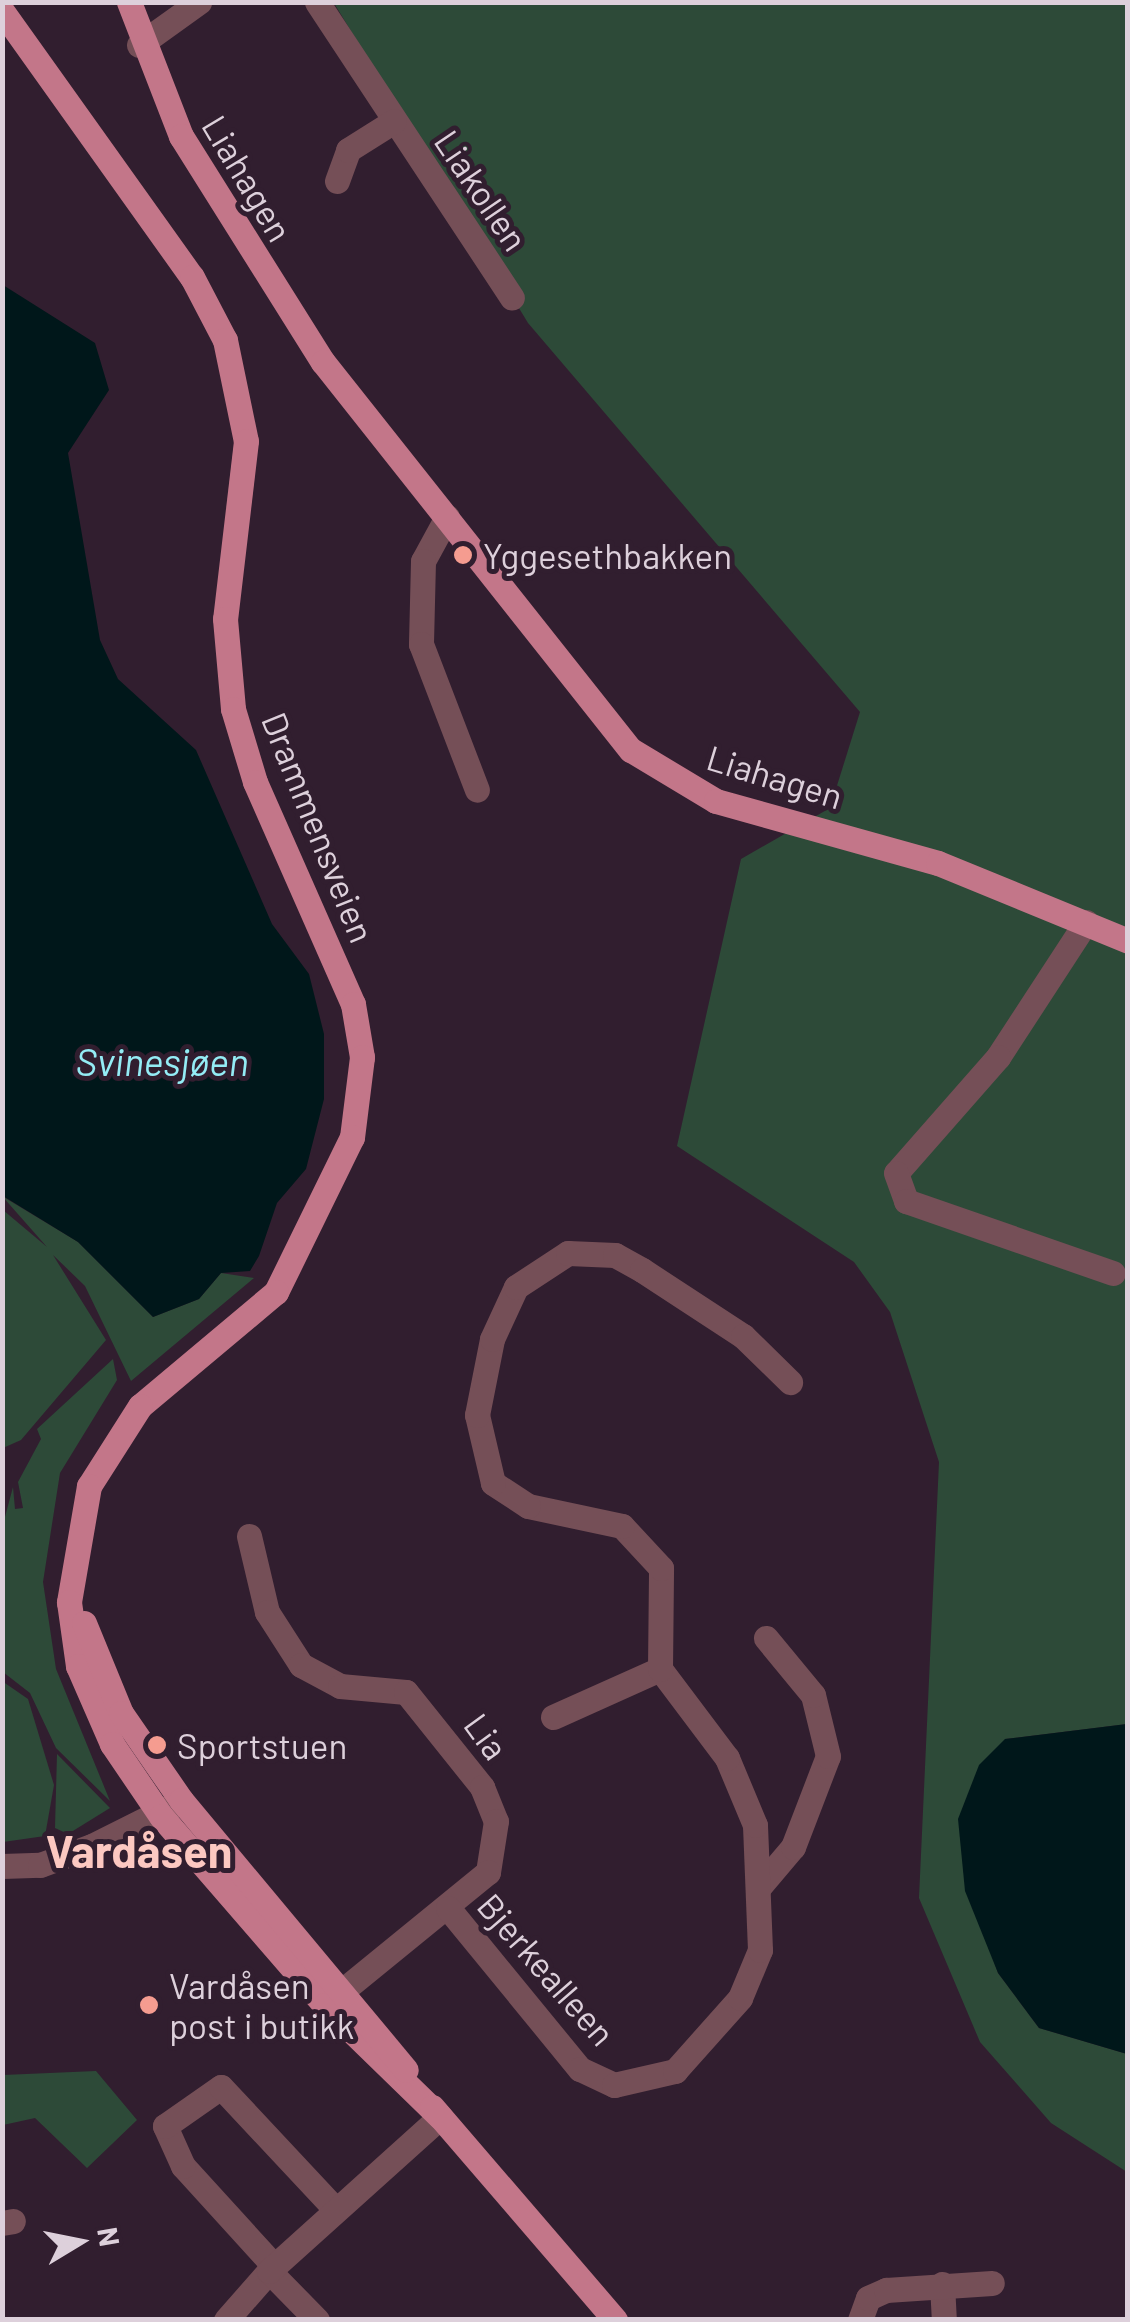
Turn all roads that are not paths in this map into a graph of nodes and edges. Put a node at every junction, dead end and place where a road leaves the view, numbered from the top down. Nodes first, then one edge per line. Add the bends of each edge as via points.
1 (129, 2) edge
2 (198, 2) edge
3 (317, 2) edge
4 (2, 10) edge
5 (138, 45) junction
6 (394, 121) junction
7 (337, 181) dead end
8 (512, 298) dead end
9 (446, 517) junction
10 (478, 790) dead end
11 (1086, 922) junction
12 (1128, 942) edge
13 (1113, 1273) dead end
14 (790, 1382) dead end
15 (249, 1536) dead end
16 (766, 1638) dead end
17 (660, 1669) junction
18 (552, 1717) dead end
19 (171, 1808) junction
20 (2, 1866) edge
21 (760, 1886) junction
22 (448, 1908) junction
23 (334, 1998) junction
24 (440, 2118) junction
25 (335, 2209) junction
26 (272, 2268) junction
27 (992, 2283) dead end
28 (942, 2284) junction
29 (226, 2320) edge
30 (317, 2320) edge
31 (614, 2320) edge
32 (860, 2320) edge
33 (944, 2320) edge

1 - 5 main road, Liahagen
2 - 5 street
3 - 6 street, Liakollen
4 - 19 main road, Drammensveien via 192,277 224,340 246,441 225,619 233,709 260,794 348,992 362,1057 352,1138 297,1255 248,1325 121,1428 77,1524 72,1579 102,1676
5 - 9 main road, Liahagen via 181,136 274,288
6 - 7 street, Liakollen via 348,150
6 - 8 street, Liakollen
9 - 10 street via 423,562 421,644
9 - 11 main road, Liahagen via 606,723 668,778 716,802 920,857
11 - 12 main road, Liahagen
11 - 13 street via 998,1057 896,1174 906,1201
14 - 17 street via 705,1309 614,1255 549,1260 505,1308 480,1381 482,1464 528,1506 641,1537 661,1568 666,1598
15 - 22 street, Lia via 267,1612 302,1665 340,1686 406,1692 482,1787 497,1842 488,1872
16 - 21 street via 813,1695 828,1756 793,1847
17 - 18 street
17 - 21 street, Bjerkealleen via 742,1784
19 - 20 street via 40,1865
19 - 23 main road, Drammensveien
21 - 22 street, Bjerkealleen via 760,1950 740,1998 675,2071 643,2085 614,2085 580,2068
22 - 23 street, Lia
23 - 24 main road, Drammensveien
24 - 25 street
24 - 31 main road, Drammensveien
25 - 26 street
25 - 26 street via 221,2087 165,2126 183,2166
26 - 29 street
26 - 30 street
27 - 28 street
28 - 32 street via 886,2290 868,2298
28 - 33 street

